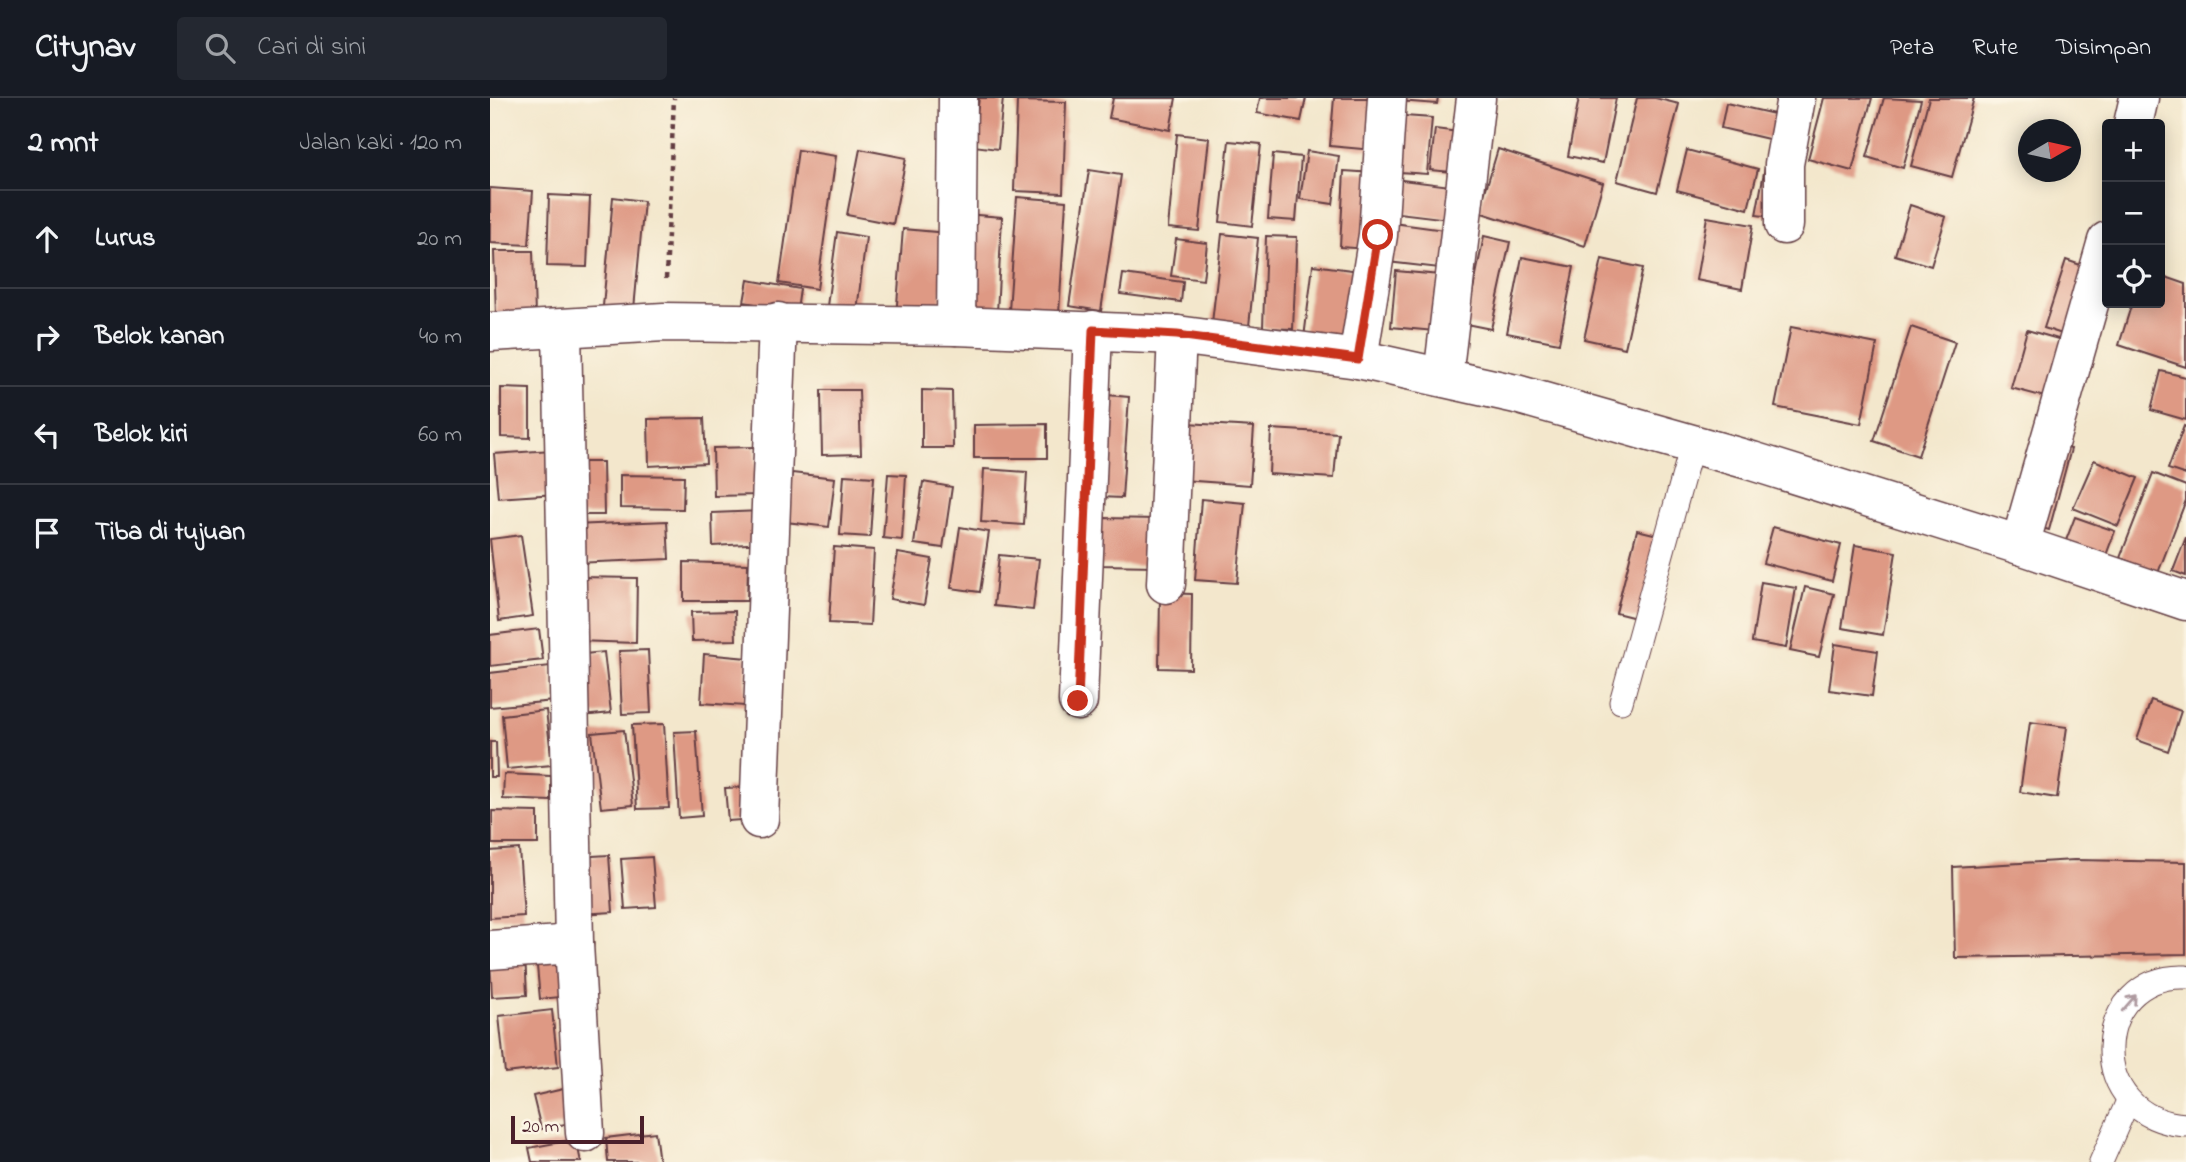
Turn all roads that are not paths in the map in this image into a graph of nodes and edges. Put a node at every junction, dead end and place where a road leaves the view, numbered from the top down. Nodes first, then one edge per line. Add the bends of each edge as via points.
1 (958, 98) edge
2 (1387, 98) edge
3 (1476, 98) edge
4 (1796, 98) edge
5 (2138, 98) edge
6 (2134, 119) edge
7 (1784, 225) dead end
8 (2106, 245) edge
9 (778, 323) junction
10 (956, 326) junction
11 (562, 329) junction
12 (1093, 330) junction
13 (490, 332) edge
14 (1177, 335) junction
15 (1358, 359) junction
16 (1443, 377) junction
17 (1692, 446) junction
18 (2020, 545) junction
19 (1166, 584) dead end
20 (2186, 601) edge
21 (1078, 701) dead end
22 (1621, 702) dead end
23 (759, 818) dead end
24 (574, 944) junction
25 (490, 950) edge
26 (2186, 977) edge
27 (2128, 1101) junction
28 (2186, 1125) edge
29 (585, 1133) dead end
30 (2101, 1162) edge

1 - 10 street
2 - 15 street via 1378,235
3 - 16 street
4 - 7 street via 1784,164
5 - 6 street
8 - 18 street
9 - 10 street
9 - 11 street via 664,322
9 - 23 street
10 - 12 street
11 - 13 street
11 - 24 street
12 - 14 street
12 - 21 street
14 - 15 street
14 - 19 street
15 - 16 street
16 - 17 street
17 - 18 street
17 - 22 lane
18 - 20 street
24 - 25 street
24 - 29 street
27 -> 26 lane via 2110,1063 2116,1021 2143,989 2162,980
27 - 28 lane via 2164,1123
27 - 30 lane

